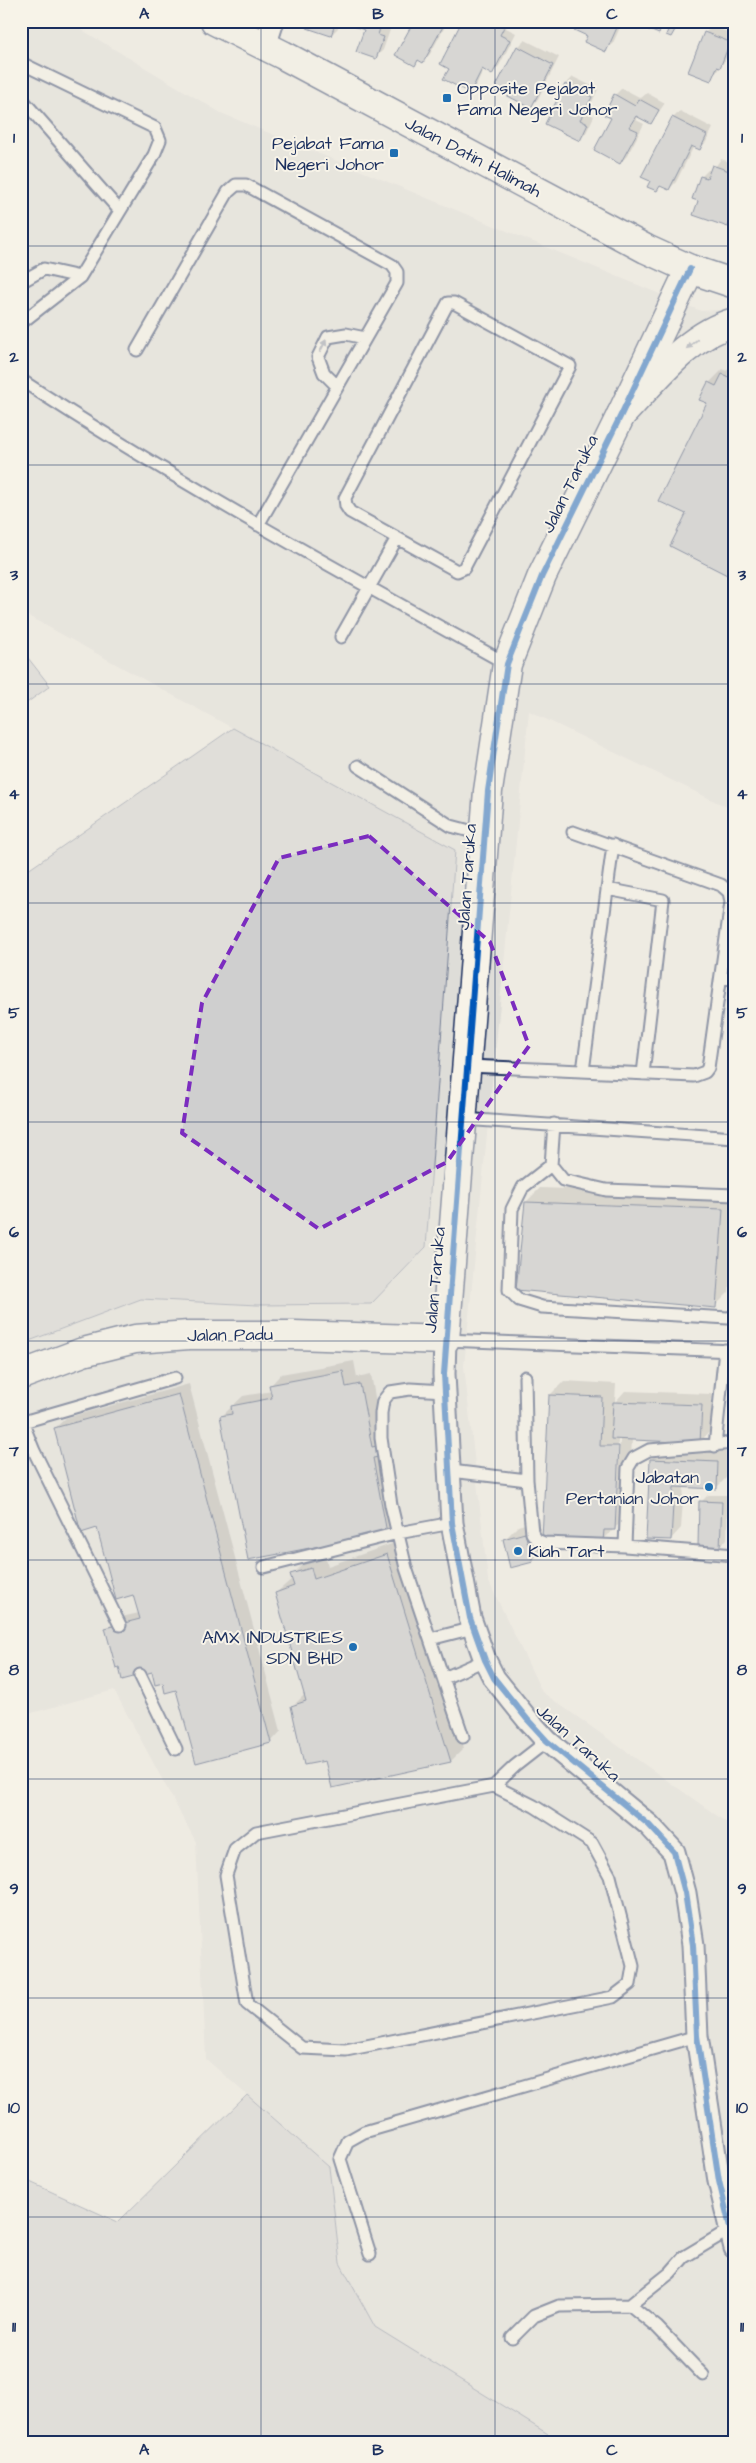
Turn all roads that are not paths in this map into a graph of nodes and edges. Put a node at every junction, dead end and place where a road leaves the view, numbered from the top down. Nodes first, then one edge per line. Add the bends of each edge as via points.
1 (215, 21) edge
2 (269, 33) edge
3 (21, 63) edge
4 (21, 98) edge
5 (120, 211) junction
6 (690, 269) junction
7 (80, 277) junction
8 (21, 282) edge
9 (735, 284) edge
10 (735, 322) edge
11 (21, 323) edge
12 (365, 338) junction
13 (137, 350) dead end
14 (21, 380) edge
15 (337, 386) junction
16 (621, 415) junction
17 (258, 525) junction
18 (397, 538) junction
19 (369, 587) junction
20 (341, 637) dead end
21 (507, 664) junction
22 (358, 766) dead end
23 (574, 832) dead end
24 (485, 835) junction
25 (613, 845) junction
26 (607, 889) junction
27 (722, 978) junction
28 (735, 979) edge
29 (468, 1066) junction
30 (583, 1071) junction
31 (643, 1074) junction
32 (463, 1119) junction
33 (554, 1124) junction
34 (735, 1138) edge
35 (551, 1165) junction
36 (735, 1195) edge
37 (735, 1316) edge
38 (445, 1340) junction
39 (730, 1350) edge
40 (21, 1375) edge
41 (175, 1378) dead end
42 (525, 1378) dead end
43 (445, 1391) junction
44 (22, 1421) edge
45 (735, 1443) edge
46 (715, 1446) junction
47 (451, 1471) junction
48 (527, 1480) junction
49 (452, 1523) junction
50 (398, 1533) junction
51 (625, 1546) junction
52 (735, 1555) edge
53 (264, 1568) dead end
54 (120, 1625) dead end
55 (473, 1628) junction
56 (430, 1639) junction
57 (485, 1660) junction
58 (140, 1675) dead end
59 (444, 1678) junction
60 (463, 1737) dead end
61 (547, 1741) junction
62 (176, 1749) dead end
63 (494, 1786) junction
64 (697, 2036) junction
65 (732, 2239) edge
66 (370, 2254) dead end
67 (630, 2305) junction
68 (512, 2338) dead end
69 (704, 2375) dead end

1 - 2 street, Jalan Datin Halimah
2 - 6 street, Jalan Datin Halimah via 598,225
3 - 5 lane via 155,128 160,140 154,155
4 - 5 lane
5 - 7 lane
6 - 9 street, Jalan Datin Halimah
6 - 16 street, Jalan Taruka
7 - 8 lane via 44,269
7 - 11 lane
10 -> 16 street via 705,334 684,351
12 - 13 lane via 397,283 397,272 392,265 246,185 236,185 228,192
12 - 15 lane
15 -> 12 lane via 324,373 318,357 328,338 346,334
14 - 17 lane via 90,426
15 - 17 lane
16 - 21 street, Jalan Taruka via 542,576
17 - 19 lane
18 - 18 lane via 350,512 345,498 448,303 454,302 570,366 464,568 457,571
18 - 19 lane
19 - 20 lane
19 - 21 lane
21 - 24 street, Jalan Taruka via 488,791
22 - 24 lane via 451,826
23 - 25 lane
24 - 29 street, Jalan Taruka
25 - 26 lane
25 - 27 lane via 721,885 729,892 731,902
26 - 30 lane
26 - 31 lane via 663,900
27 - 28 lane
27 - 31 lane via 710,1062 704,1072 694,1076
29 - 30 lane
29 - 32 street, Jalan Taruka
30 - 31 lane
32 - 33 lane
32 - 38 street, Jalan Taruka
33 - 34 lane
33 - 35 lane
35 - 36 lane via 564,1180 606,1190
35 - 37 lane via 523,1187 512,1210 509,1290 519,1300 542,1307
38 - 39 lane
38 - 40 street, Jalan Padu via 294,1335 190,1335 135,1339 83,1352
38 - 43 street, Jalan Taruka
39 - 46 lane
41 - 44 lane
42 - 48 lane
43 - 47 street, Jalan Taruka
43 - 50 lane via 410,1389 390,1392 383,1401 382,1438
44 - 54 lane
45 - 46 lane
46 - 51 lane via 649,1450 634,1458 628,1468
47 - 48 lane
47 - 49 street, Jalan Taruka
48 - 51 lane via 532,1533 537,1540 544,1543
49 - 50 lane
49 - 55 street, Jalan Taruka
50 - 53 lane
50 - 56 lane
51 - 52 lane
55 - 56 lane
55 - 57 street, Jalan Taruka
56 - 59 lane
57 - 59 lane
57 - 61 street, Jalan Taruka via 494,1678
58 - 62 lane
59 - 60 lane
61 - 63 lane
61 - 64 street, Jalan Taruka via 649,1825 674,1852 685,1892 693,1945
63 - 63 lane via 256,1832 235,1849 226,1875 247,2004 302,2048 346,2050 613,1996 630,1984 633,1966 610,1876 592,1843 534,1806
64 - 65 street, Jalan Taruka via 719,2181
64 - 66 lane via 364,2132 348,2141 340,2159
65 - 67 lane via 684,2257
67 - 68 lane via 559,2306 534,2316
67 - 69 lane via 657,2327

